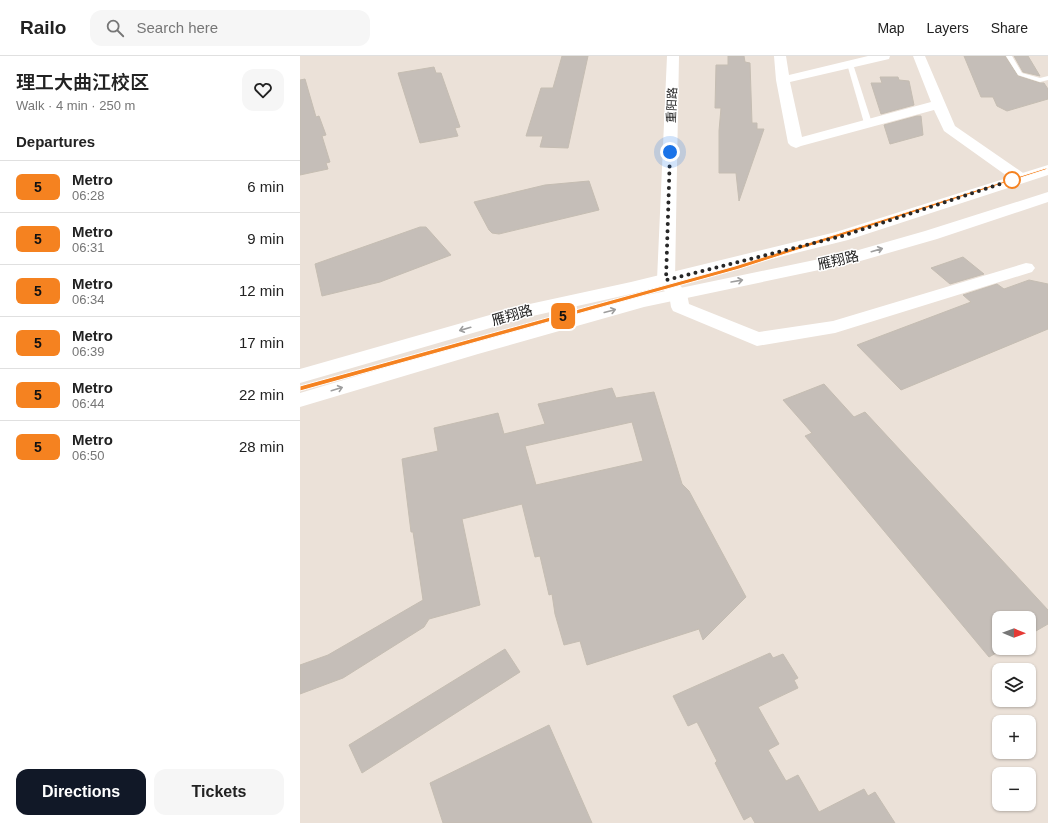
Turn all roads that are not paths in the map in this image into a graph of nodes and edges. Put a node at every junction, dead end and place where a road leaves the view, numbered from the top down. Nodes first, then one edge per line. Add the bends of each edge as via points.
1 (673, 56) edge
2 (780, 56) edge
3 (884, 56) edge
4 (919, 56) edge
5 (1009, 56) edge
6 (866, 58) edge
7 (850, 64) junction
8 (1048, 78) edge
9 (784, 80) junction
10 (939, 104) junction
11 (868, 123) junction
12 (1048, 170) edge
13 (1020, 178) junction
14 (1048, 196) edge
15 (1026, 268) dead end
16 (672, 287) junction
17 (300, 376) edge
18 (300, 400) edge

1 - 16 street, 重阳路
2 - 9 street
3 - 6 street
4 - 10 street
5 - 8 lane via 1020,74 1040,80
6 - 7 street
7 - 9 street
7 - 11 lane
9 - 11 street via 796,143
10 - 11 street
10 - 13 street via 949,128
12 - 13 street, 雁翔路
13 - 16 street, 雁翔路 via 842,236
16 -> 14 street, 雁翔路 via 851,258 931,236
15 - 16 street via 835,327 757,339 680,307
16 -> 17 street, 雁翔路 via 525,311
18 -> 16 street, 雁翔路

